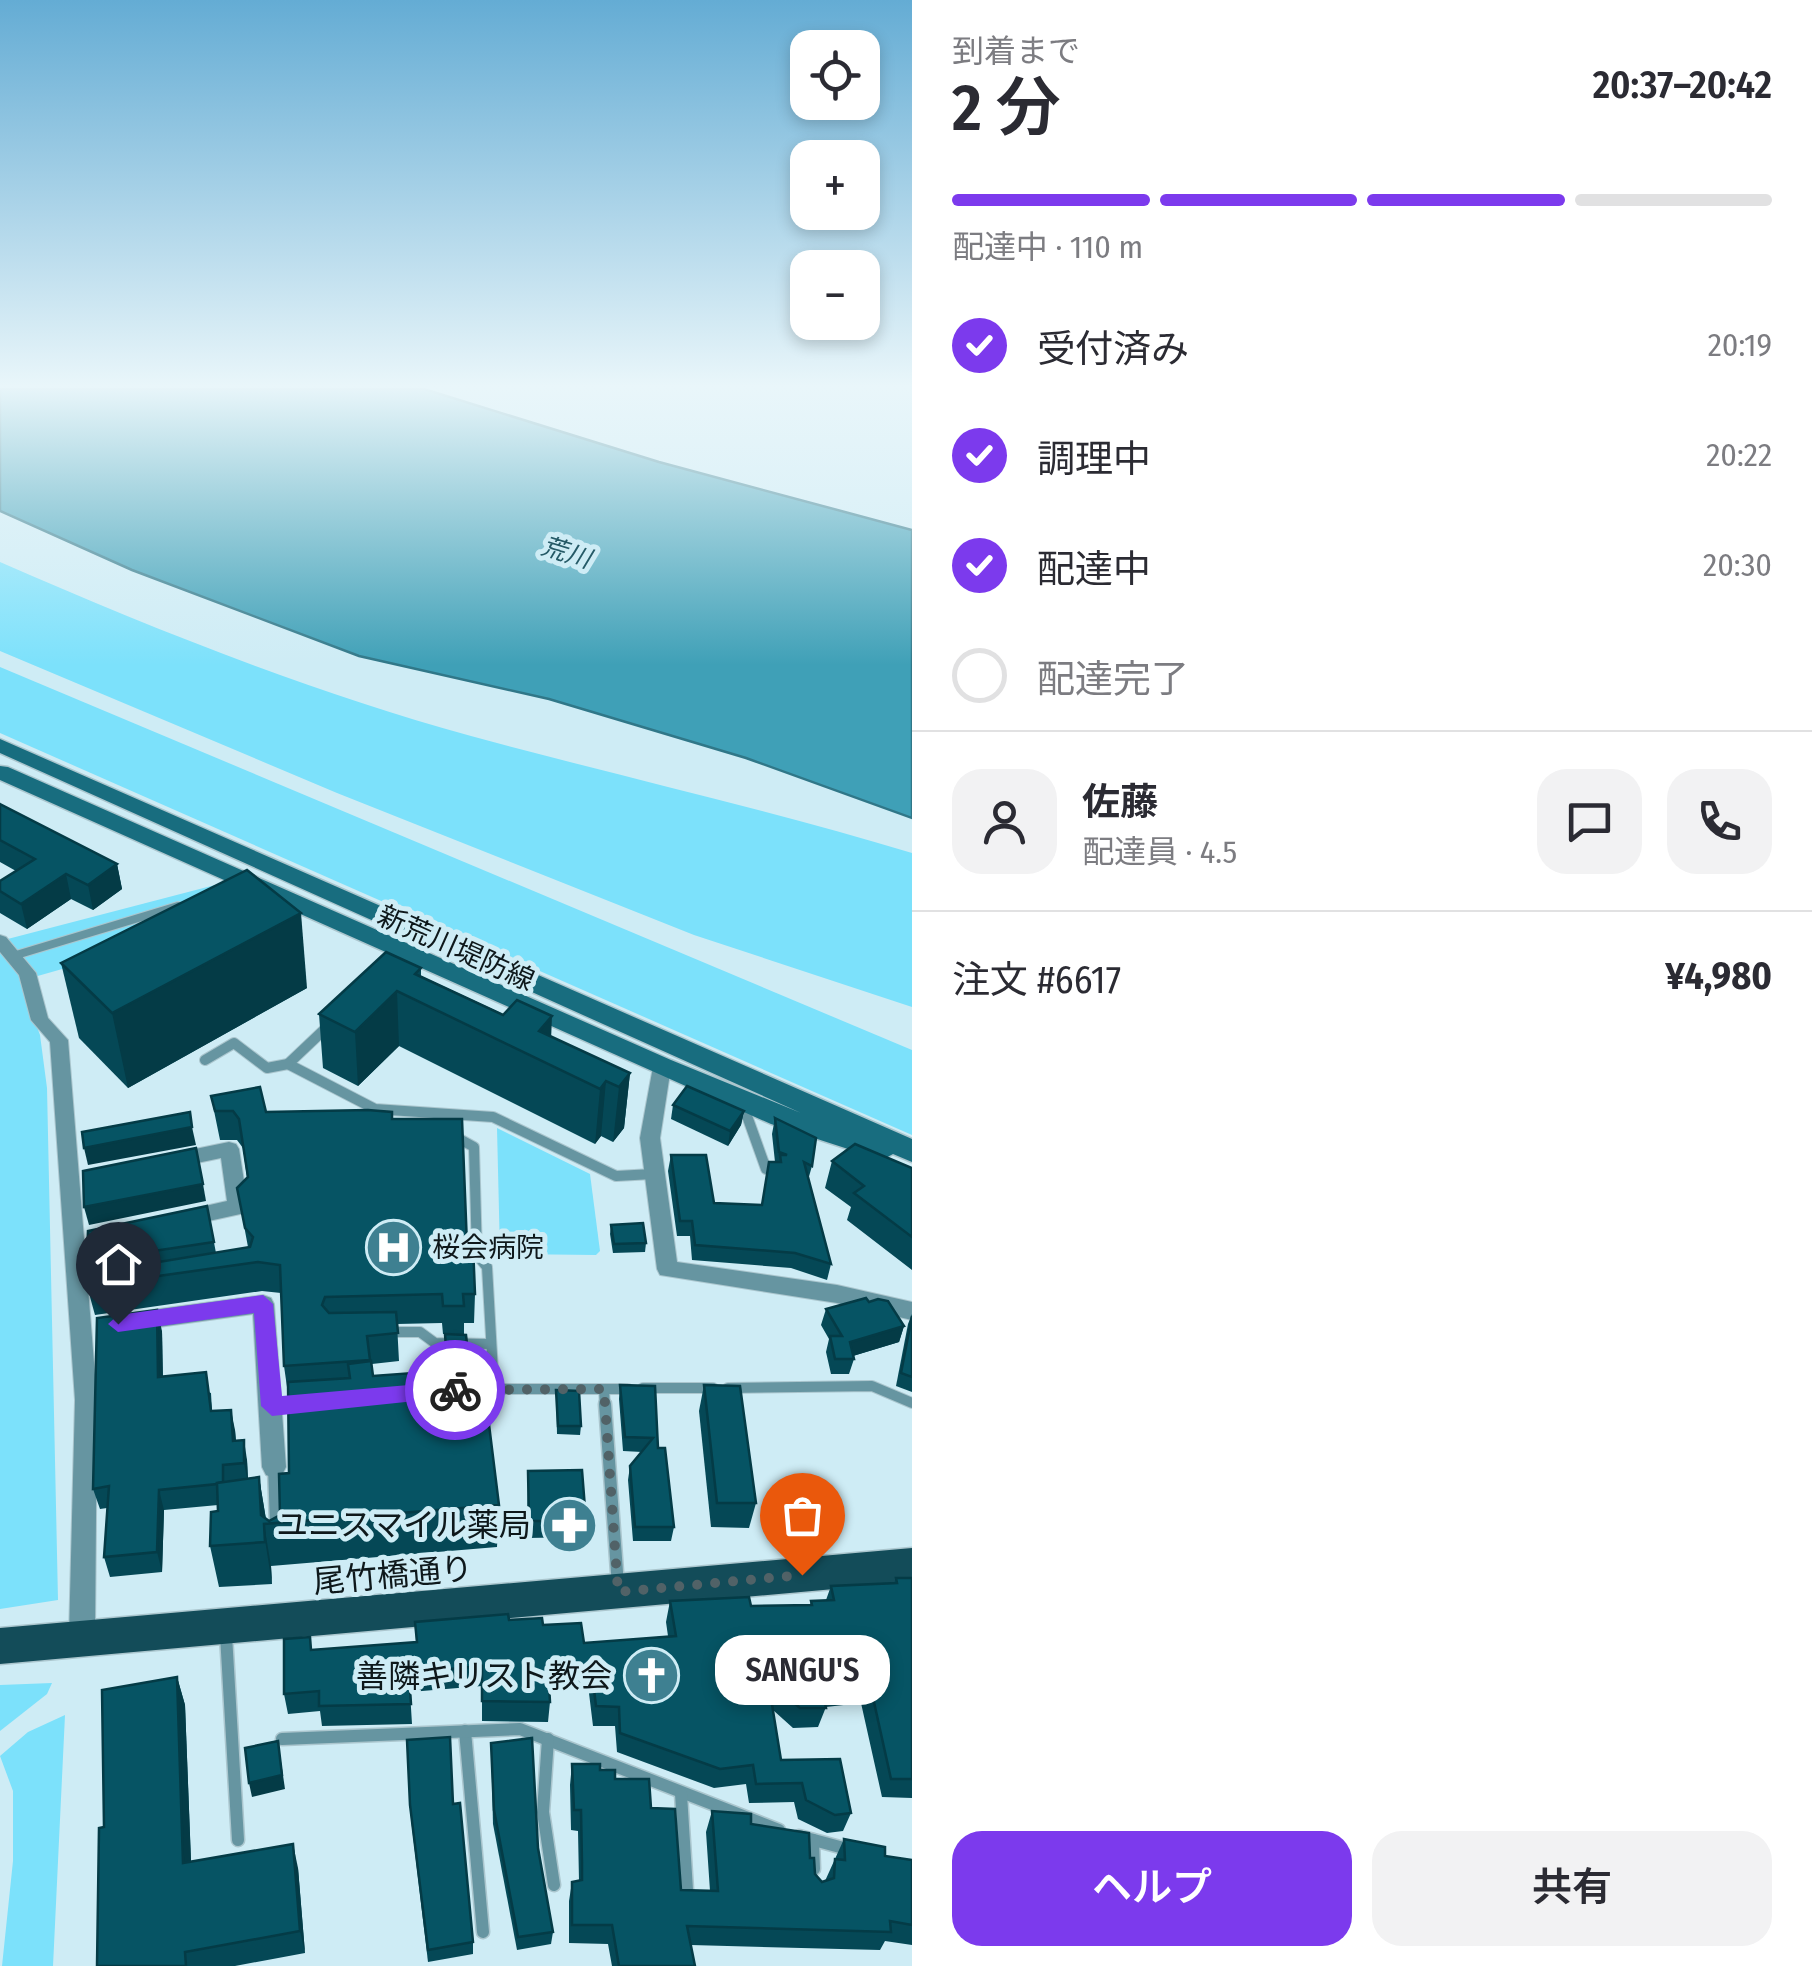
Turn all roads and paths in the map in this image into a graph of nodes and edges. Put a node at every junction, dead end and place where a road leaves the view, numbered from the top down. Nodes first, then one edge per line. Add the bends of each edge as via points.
1 (0, 745) edge
2 (0, 772) edge
3 (184, 904) edge
4 (6, 949) edge
5 (331, 1023) edge
6 (205, 1060) dead end
7 (288, 1064) junction
8 (662, 1068) junction
9 (742, 1102) junction
10 (444, 1137) edge
11 (912, 1152) edge
12 (158, 1163) edge
13 (766, 1169) edge
14 (653, 1174) junction
15 (166, 1222) edge
16 (912, 1311) edge
17 (100, 1326) junction
18 (368, 1332) edge
19 (491, 1344) junction
20 (468, 1388) edge
21 (494, 1389) junction
22 (604, 1389) junction
23 (912, 1403) edge
24 (274, 1467) joint
25 (276, 1536) edge
26 (912, 1565) edge
27 (618, 1592) junction
28 (226, 1627) junction
29 (82, 1636) junction
30 (0, 1646) edge
31 (465, 1731) junction
32 (282, 1739) edge
33 (548, 1739) junction
34 (681, 1794) junction
35 (238, 1840) dead end
36 (813, 1840) junction
37 (862, 1853) edge
38 (554, 1885) dead end
39 (687, 1890) edge
40 (816, 1892) edge
41 (483, 1932) dead end

1 - 11 main road, 新荒川堤防線
2 - 8 main road, 新荒川堤防線 via 396,960
3 - 4 lane
4 - 17 street via 27,974 40,1020 59,1040 88,1292
5 - 7 lane
6 - 7 lane via 234,1043 266,1068
7 - 14 lane via 375,1109 494,1118 616,1176
8 - 9 main road, 新荒川堤防線
8 - 14 street via 650,1138
9 - 11 main road, 新荒川堤防線 via 860,1146
9 - 13 lane
10 - 19 lane via 463,1137 474,1147 477,1255 487,1267
12 - 15 street via 229,1149 238,1207
14 - 16 street via 667,1269
17 - 24 street via 263,1304 282,1405
17 - 29 street via 86,1400
18 - 19 lane via 420,1332 436,1343
19 - 21 lane
20 - 21 lane
21 - 22 lane
22 - 23 lane via 872,1386
22 - 27 lane
24 - 25 lane
26 - 27 main road, 尾竹橋通り
27 - 28 main road, 尾竹橋通り
28 - 29 main road, 尾竹橋通り
28 - 35 lane
29 - 30 main road, 尾竹橋通り
31 - 32 lane
31 - 33 lane via 520,1728
31 - 41 lane
33 - 34 lane
33 - 38 lane via 543,1840
34 - 36 lane
34 - 39 lane
36 - 37 lane
36 - 40 lane

